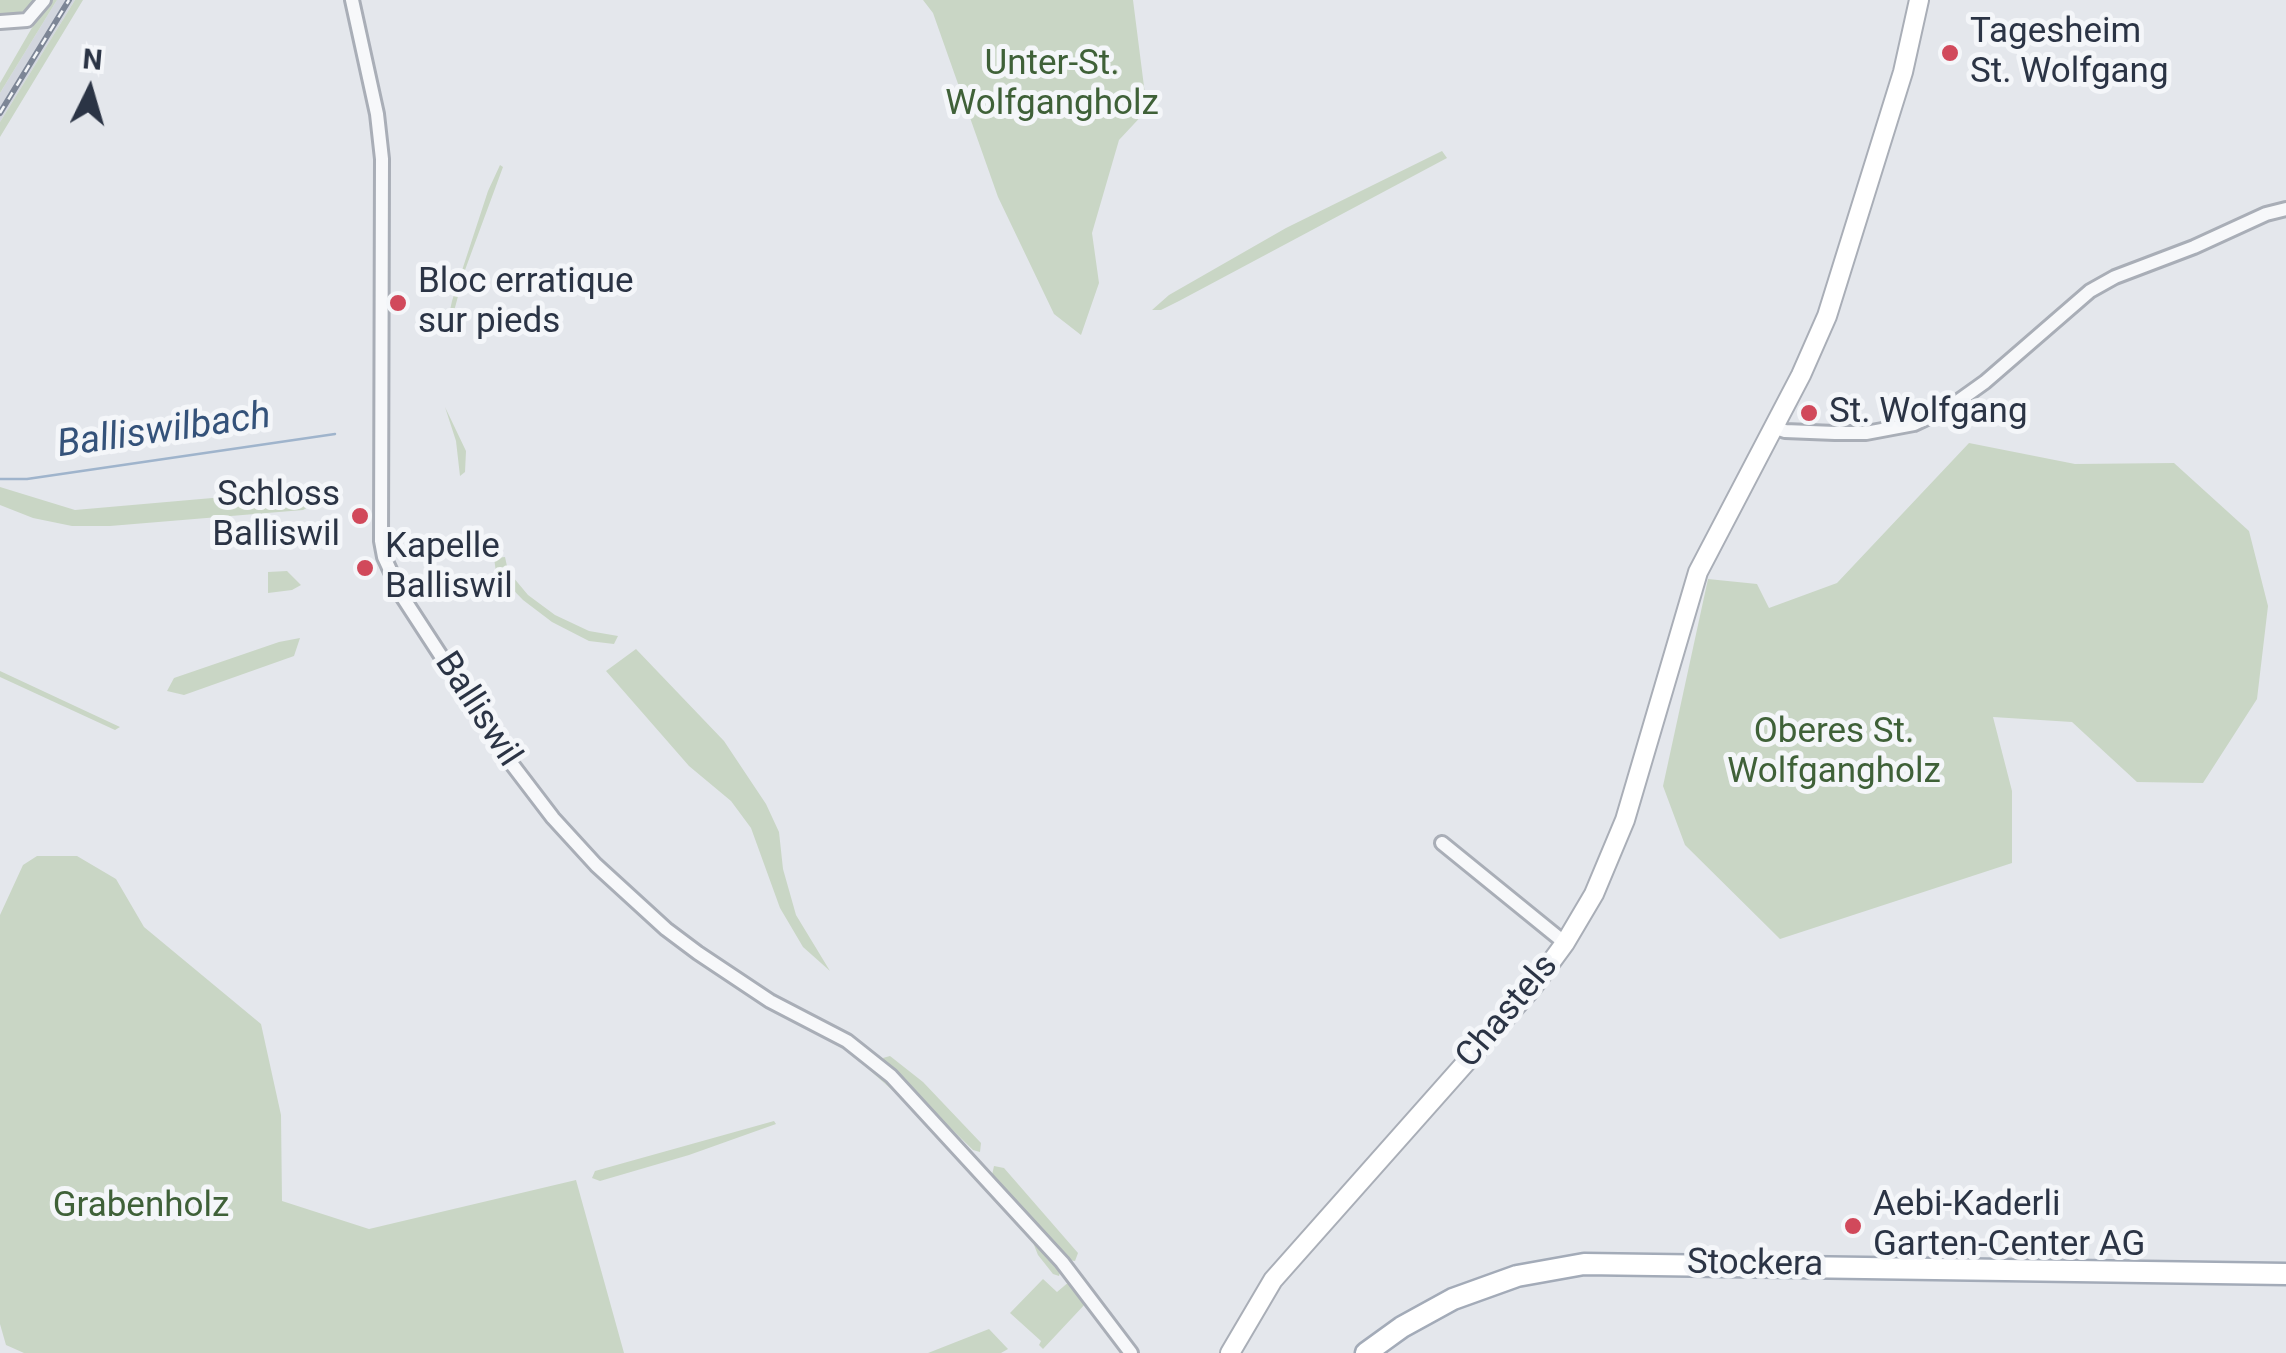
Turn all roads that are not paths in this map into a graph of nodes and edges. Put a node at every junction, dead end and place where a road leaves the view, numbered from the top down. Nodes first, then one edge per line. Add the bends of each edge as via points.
1 (44, 0) edge
2 (352, 0) edge
3 (1919, 0) edge
4 (0, 22) edge
5 (2286, 209) edge
6 (1914, 424) junction
7 (1933, 426) dead end
8 (1773, 427) junction
9 (1442, 843) dead end
10 (1565, 944) junction
11 (2286, 1274) edge
12 (1131, 1353) edge
13 (1230, 1353) edge
14 (1366, 1353) edge

1 - 4 street via 28,20
2 - 12 street, Balliswil via 382,159 381,542 394,579 508,759 596,865 698,953 847,1041 891,1076 1062,1262
3 - 8 main road via 1904,72 1834,294
5 - 6 street via 2090,291 1985,382
6 - 7 street
6 - 8 street via 1850,433
8 - 10 main road, Chastels via 1710,546 1683,614 1617,841
9 - 10 street
10 - 13 main road, Chastels via 1288,1262
11 - 14 main road, Stockera via 1584,1264 1473,1290 1415,1318

